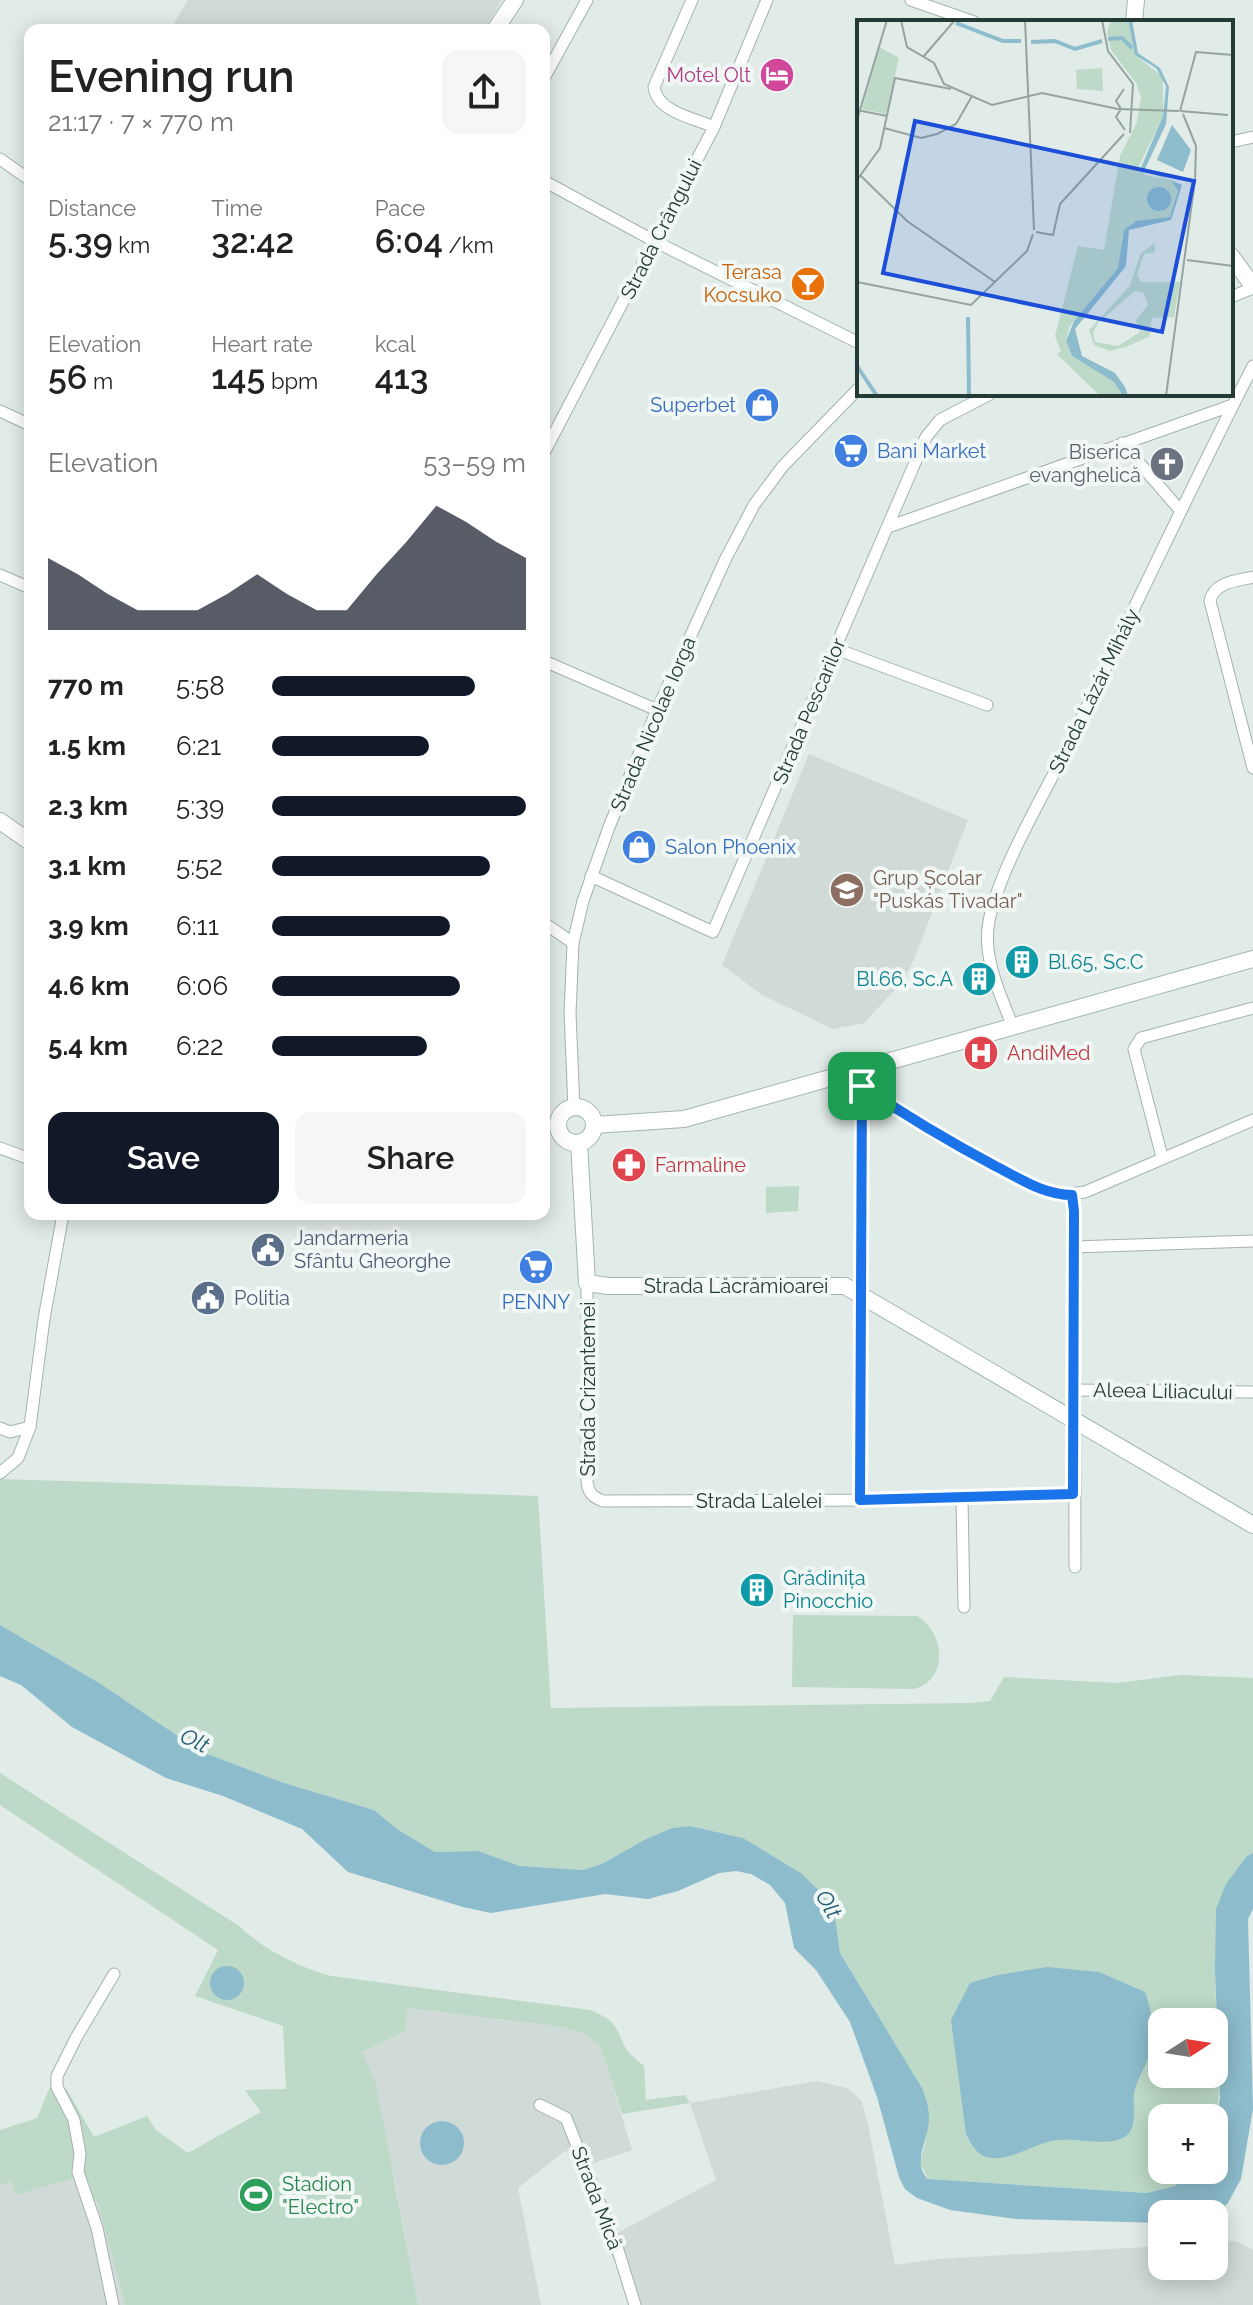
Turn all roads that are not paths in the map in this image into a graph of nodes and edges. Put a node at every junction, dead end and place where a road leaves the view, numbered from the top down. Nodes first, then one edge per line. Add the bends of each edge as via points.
1 (515, 0) edge
2 (587, 0) edge
3 (692, 0) edge
4 (767, 0) edge
5 (911, 0) edge
6 (1136, 0) edge
7 (968, 20) edge
8 (1134, 20) edge
9 (499, 24) edge
10 (550, 67) edge
11 (714, 127) junction
12 (1253, 137) edge
13 (1233, 142) edge
14 (0, 159) edge
15 (24, 176) edge
16 (550, 184) edge
17 (656, 242) junction
18 (1233, 259) edge
19 (1253, 287) edge
20 (1233, 296) edge
21 (857, 342) edge
22 (1253, 366) edge
23 (857, 390) edge
24 (986, 396) edge
25 (1233, 405) junction
26 (0, 411) edge
27 (24, 422) edge
28 (550, 442) edge
29 (1122, 443) junction
30 (1179, 509) junction
31 (888, 527) junction
32 (0, 575) edge
33 (1253, 577) edge
34 (24, 585) edge
35 (836, 649) junction
36 (550, 664) edge
37 (987, 705) dead end
38 (657, 710) junction
39 (1253, 768) edge
40 (0, 821) edge
41 (24, 838) edge
42 (591, 876) junction
43 (550, 924) edge
44 (577, 925) junction
45 (550, 927) edge
46 (573, 943) junction
47 (1253, 959) edge
48 (1253, 1008) edge
49 (1013, 1027) junction
50 (860, 1078) junction
51 (574, 1108) junction
52 (1253, 1120) edge
53 (551, 1124) edge
54 (594, 1125) junction
55 (579, 1143) junction
56 (0, 1148) edge
57 (24, 1157) edge
58 (1162, 1157) junction
59 (1072, 1195) junction
60 (62, 1220) edge
61 (1253, 1241) edge
62 (1074, 1247) junction
63 (587, 1283) junction
64 (861, 1296) junction
65 (1073, 1390) junction
66 (1253, 1392) edge
67 (1073, 1422) junction
68 (30, 1427) junction
69 (0, 1428) edge
70 (0, 1473) edge
71 (1073, 1494) junction
72 (591, 1495) joint
73 (962, 1498) junction
74 (860, 1500) junction
75 (1253, 1525) edge
76 (1075, 1567) dead end
77 (964, 1607) dead end
78 (114, 1974) dead end
79 (540, 2105) dead end
80 (113, 2305) edge
81 (635, 2305) edge

1 - 9 main road
2 - 10 street
3 - 11 street via 654,87 655,97 661,105
4 - 11 street, Strada Crângului
5 - 7 street
6 - 8 main road
11 - 17 street, Strada Crângului
12 - 13 street
14 - 15 street
16 - 17 street
17 - 21 street
17 - 28 street, Strada Crângului
18 - 19 main road
19 - 20 street
22 - 25 street, Strada Lázár Mihály
23 - 38 street, Strada Nicolae Iorga via 783,466 754,505
24 - 31 street, Strada Pescarilor via 931,428
25 - 29 street
25 - 30 street, Strada Lázár Mihály
26 - 27 street
29 - 30 street
29 - 31 street
30 - 49 street, Strada Lázár Mihály via 993,906 988,949
31 - 35 street, Strada Pescarilor
32 - 34 street
33 - 39 street via 1217,587 1210,601
35 - 37 street
35 - 42 street, Strada Pescarilor via 713,932
36 - 38 street
38 - 42 street, Strada Nicolae Iorga
40 - 41 main road
42 - 44 street, Strada Nicolae Iorga
43 - 44 street
44 - 46 street, Strada Nicolae Iorga
45 - 46 street
46 - 51 street, Strada Nicolae Iorga
47 - 49 main road
48 - 58 street via 1141,1038 1134,1049
49 - 50 main road
50 - 54 main road via 684,1119
50 - 59 street via 935,1134 1049,1193
50 - 64 street
51 - 53 main road
51 - 54 main road via 590,1114
52 - 58 street
53 - 55 main road via 564,1138
54 - 55 main road via 591,1135
55 - 63 main road
56 - 57 street
58 - 59 street
59 - 62 street
60 - 68 street
61 - 62 street
62 - 65 street
63 - 64 main road, Strada Lăcrămioarei via 833,1285
63 - 72 street, Strada Crizantemei
64 - 67 main road, Strada Lăcrămioarei
64 - 74 street
65 - 66 street, Aleea Liliacului
65 - 67 street
67 - 71 street
67 - 75 main road, Strada Lăcrămioarei
68 - 69 street via 10,1432
68 - 70 street via 18,1458
71 - 73 street, Strada Lalelei
71 - 76 street
72 - 74 street, Strada Lalelei via 603,1501
73 - 74 street, Strada Lalelei
73 - 77 street
78 - 80 street via 57,2076 74,2120 78,2172 97,2228
79 - 81 street, Strada Mică via 566,2118

